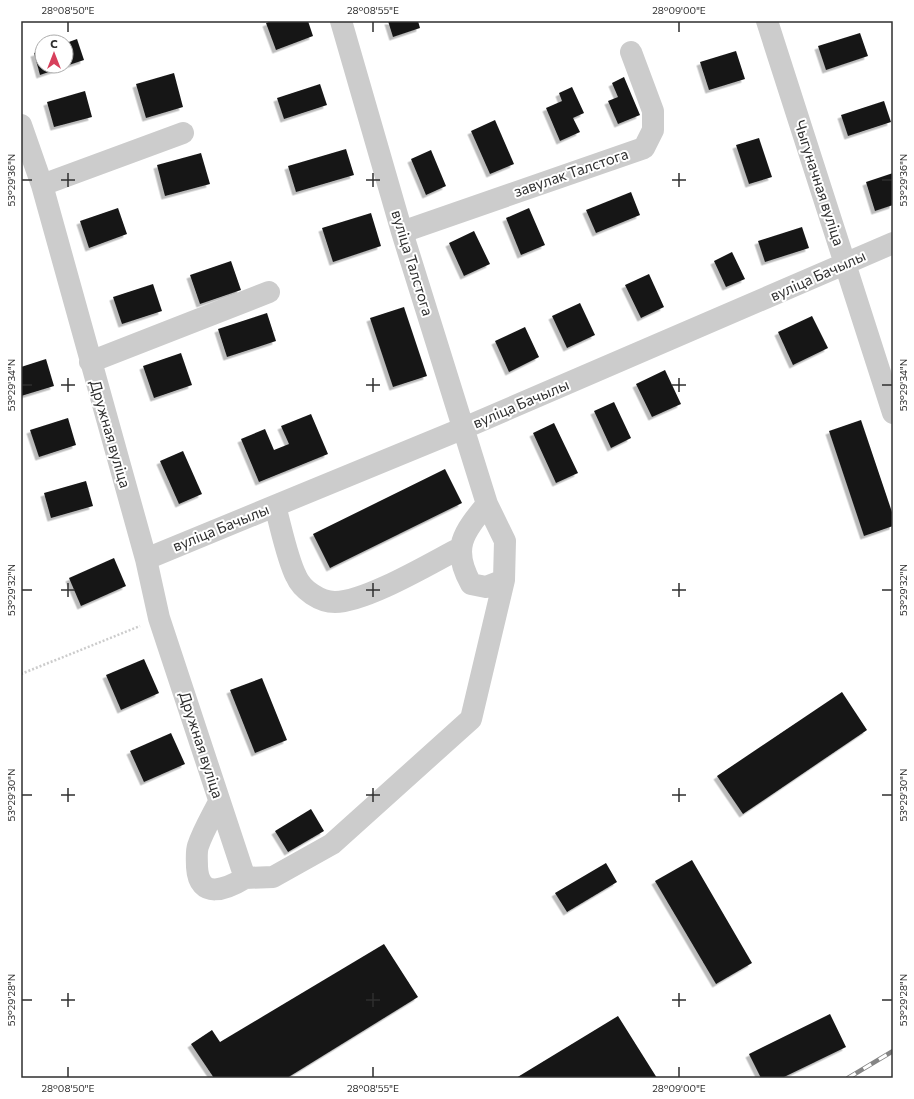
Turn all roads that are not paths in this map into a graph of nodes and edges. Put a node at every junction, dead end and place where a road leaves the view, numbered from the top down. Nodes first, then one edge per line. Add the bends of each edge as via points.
1 (341, 21) edge
2 (767, 21) edge
3 (632, 52) dead end
4 (21, 125) edge
5 (182, 133) dead end
6 (42, 185) junction
7 (402, 232) junction
8 (893, 243) edge
9 (845, 264) junction
10 (269, 292) dead end
11 (90, 362) junction
12 (893, 413) edge
13 (464, 428) junction
14 (487, 504) junction
15 (275, 506) junction
16 (460, 548) junction
17 (146, 559) junction
18 (504, 580) junction
19 (220, 802) junction
20 (245, 878) junction

1 - 7 street, вуліца Талстога
2 - 9 street, Чыгуначная вуліца
3 - 7 street, завулак Талстога via 653,111 653,130 644,148
4 - 6 street, Дружная вуліца
5 - 6 street
6 - 11 street, Дружная вуліца
7 - 13 street, вуліца Талстога
8 - 9 street, вуліца Бачылы
9 - 12 street, Чыгуначная вуліца
9 - 13 street, вуліца Бачылы
10 - 11 street
11 - 17 street, Дружная вуліца
13 - 14 street, вуліца Талстога
13 - 15 street, вуліца Бачылы
14 - 16 street via 468,527
14 - 18 street via 505,541
15 - 16 street via 296,577 310,594 334,602 361,597
15 - 17 street, вуліца Бачылы
16 - 18 street via 462,568 471,584 486,587
17 - 19 street, Дружная вуліца via 158,618
18 - 20 street via 471,719 332,844 272,877
19 - 20 street, Дружная вуліца
19 - 20 street via 197,848 198,871 202,884 218,890

